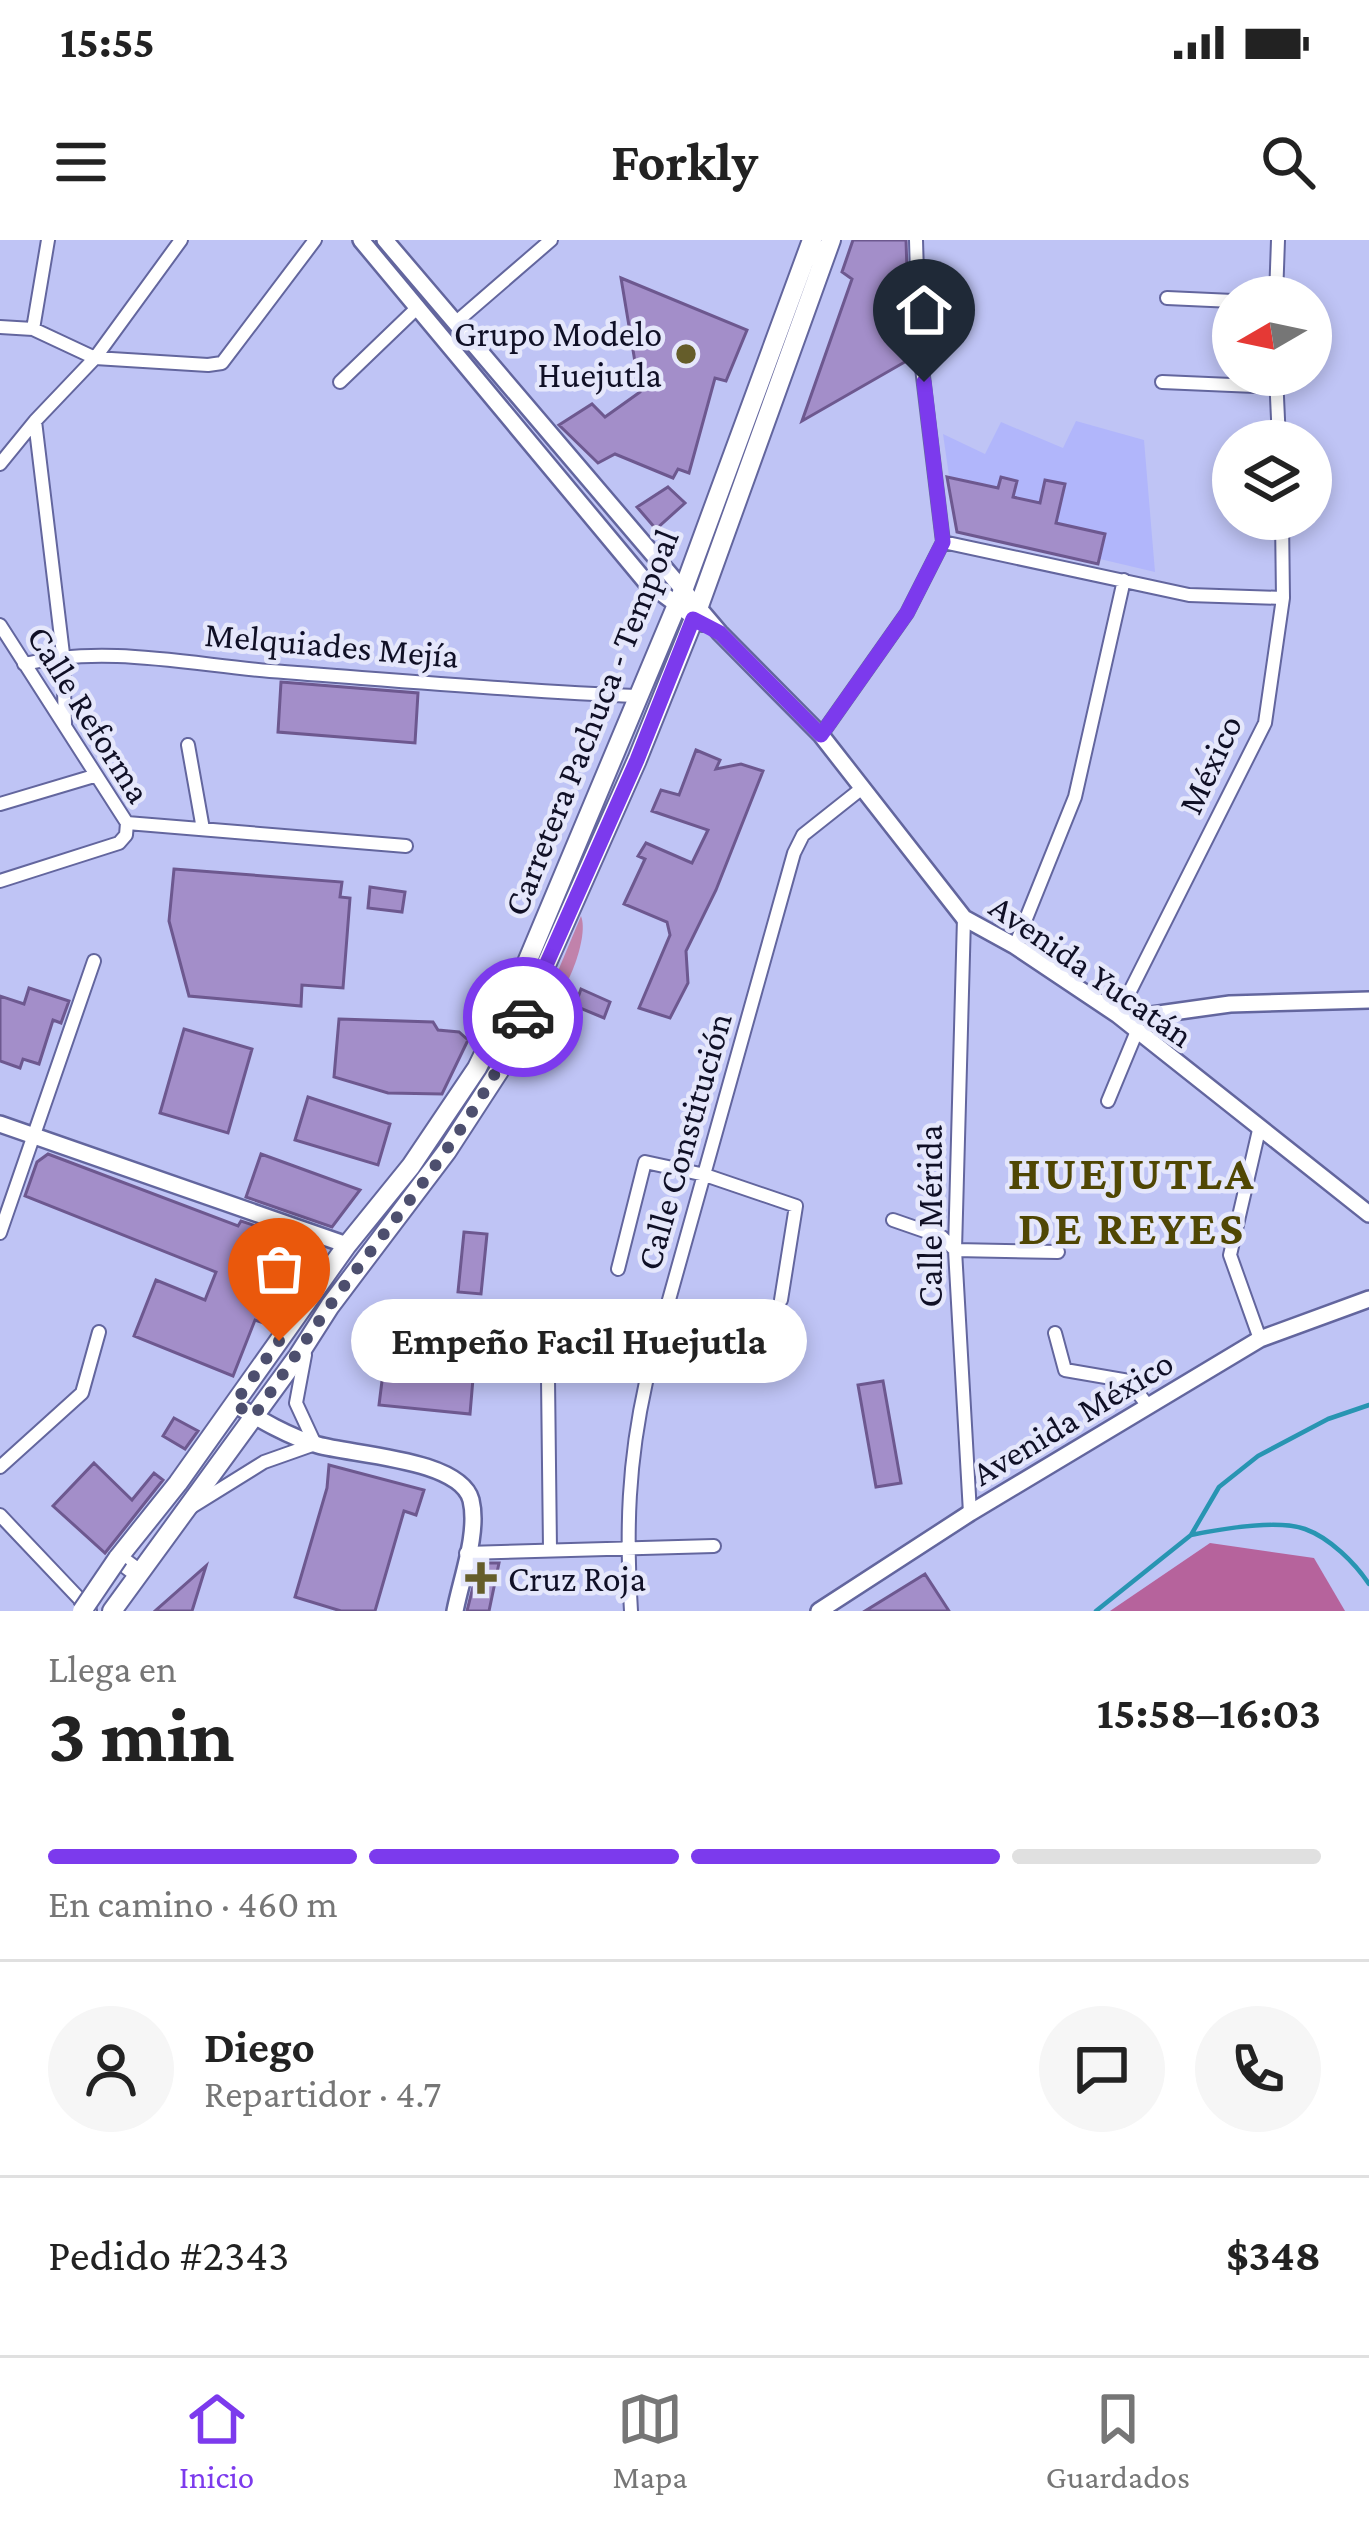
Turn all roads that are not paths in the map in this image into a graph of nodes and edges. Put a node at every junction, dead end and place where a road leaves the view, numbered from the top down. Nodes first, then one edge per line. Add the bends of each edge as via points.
1 (48, 240) edge
2 (181, 240) edge
3 (315, 240) edge
4 (361, 240) edge
5 (385, 240) edge
6 (550, 240) edge
7 (812, 240) edge
8 (831, 240) edge
9 (916, 240) edge
10 (1278, 240) edge
11 (1277, 276) edge
12 (1168, 298) dead end
13 (1212, 300) edge
14 (418, 307) junction
15 (455, 322) junction
16 (0, 327) edge
17 (33, 329) junction
18 (95, 358) junction
19 (340, 382) dead end
20 (1162, 382) dead end
21 (1212, 382) edge
22 (762, 400) junction
23 (34, 421) junction
24 (0, 464) edge
25 (590, 482) junction
26 (574, 495) junction
27 (1282, 540) edge
28 (943, 542) junction
29 (1124, 580) junction
30 (679, 596) junction
31 (1282, 598) junction
32 (696, 612) junction
33 (0, 625) edge
34 (63, 655) junction
35 (24, 664) junction
36 (636, 696) junction
37 (65, 725) junction
38 (821, 735) junction
39 (617, 744) junction
40 (188, 745) dead end
41 (640, 753) junction
42 (94, 776) junction
43 (861, 789) junction
44 (0, 804) edge
45 (126, 829) junction
46 (203, 829) junction
47 (406, 846) dead end
48 (0, 881) edge
49 (964, 918) junction
50 (1015, 946) junction
51 (94, 961) dead end
52 (1369, 1000) edge
53 (1120, 1017) junction
54 (1137, 1030) junction
55 (1108, 1101) dead end
56 (0, 1124) edge
57 (1259, 1130) junction
58 (35, 1137) junction
59 (705, 1175) junction
60 (1369, 1214) edge
61 (893, 1220) dead end
62 (0, 1233) edge
63 (347, 1245) junction
64 (955, 1250) junction
65 (1058, 1252) dead end
66 (618, 1269) dead end
67 (1369, 1298) edge
68 (781, 1300) dead end
69 (99, 1332) dead end
70 (1054, 1333) dead end
71 (310, 1336) junction
72 (1260, 1339) junction
73 (548, 1379) dead end
74 (234, 1404) junction
75 (1148, 1406) junction
76 (254, 1416) junction
77 (316, 1444) junction
78 (0, 1467) edge
79 (188, 1510) junction
80 (970, 1513) junction
81 (0, 1515) edge
82 (13, 1528) junction
83 (0, 1540) edge
84 (715, 1546) dead end
85 (627, 1548) junction
86 (550, 1549) junction
87 (466, 1553) junction
88 (118, 1558) junction
89 (138, 1573) junction
90 (86, 1611) edge
91 (112, 1611) edge
92 (455, 1611) edge
93 (631, 1611) edge
94 (819, 1611) edge

1 - 17 street
2 - 18 street
3 - 18 street via 222,363
4 - 14 street
5 - 15 street
6 - 15 street
7 - 22 main road, Carretera Pachuca - Tempoal
8 - 22 main road, Carretera Pachuca - Tempoal
9 - 28 street via 919,343
10 - 11 street
12 - 13 street
14 - 19 street
14 - 26 street
15 - 25 street
16 - 17 street
17 - 18 street
18 - 23 street
20 - 21 street
22 - 30 main road, Carretera Pachuca - Tempoal
22 - 32 main road, Carretera Pachuca - Tempoal
23 - 24 street
23 - 34 street
25 - 26 street
25 - 30 street
26 - 30 street via 645,581
27 - 31 street, México
28 - 29 street
28 - 38 street via 907,613
29 - 31 street via 1190,595
29 - 50 street via 1075,796
30 - 32 street
30 - 36 main road, Carretera Pachuca - Tempoal
31 - 53 street, México via 1265,723
32 - 38 street, Avenida Yucatán
32 - 41 main road, Carretera Pachuca - Tempoal
33 - 35 street, Calle Reforma
34 - 35 street, Melquiades Mejía
34 - 36 street, Melquiades Mejía
34 - 37 street
35 - 37 street, Calle Reforma
36 - 39 main road, Carretera Pachuca - Tempoal
37 - 42 street, Calle Reforma
38 - 43 street, Avenida Yucatán
39 - 41 main road
39 - 63 main road, Carretera Pachuca - Tempoal via 477,1068
40 - 46 street
41 - 71 main road, Carretera Pachuca - Tempoal via 499,1071
42 - 44 street
42 - 45 street, Calle Reforma
43 - 49 street, Avenida Yucatán
43 - 59 street, Calle Constitución via 803,835 794,854
45 - 46 street
45 - 48 street via 119,843
46 - 47 street
49 - 50 street, Avenida Yucatán
49 - 64 street, Calle Mérida
50 - 53 street, Avenida Yucatán
51 - 58 street
52 - 53 street
53 - 54 street, Avenida Yucatán
54 - 55 street
54 - 57 street, Avenida Yucatán
56 - 58 street
57 - 60 street, Avenida Yucatán
57 - 72 street via 1230,1256
58 - 62 street
58 - 63 street
59 - 66 street via 645,1162
59 - 68 street via 796,1205
59 - 85 street, Calle Constitución via 631,1452
61 - 64 street via 942,1237
63 - 74 main road, Carretera Pachuca - Tempoal
64 - 65 street
64 - 80 street, Calle Mérida
67 - 72 street, Avenida México
69 - 78 street via 82,1393
70 - 75 street via 1065,1370 1129,1381
71 - 76 main road, Carretera Pachuca - Tempoal
71 - 77 street via 296,1403
72 - 75 street, Avenida México
73 - 86 street
74 - 76 street
74 - 88 main road, Carretera Pachuca - Tempoal
75 - 80 street, Avenida México
76 - 77 street
76 - 79 main road, Carretera Pachuca - Tempoal
77 - 79 street via 264,1462
77 - 87 street via 456,1480 472,1503
79 - 89 main road, Carretera Pachuca - Tempoal
80 - 94 street, Avenida México
81 - 82 street
82 - 83 street
82 - 90 street
84 - 85 street
85 - 86 street
85 - 93 street, Calle Constitución
86 - 87 street
87 - 92 street
88 - 89 main road
88 - 90 main road, Carretera Pachuca - Tempoal, bridge
89 - 91 main road, Carretera Pachuca - Tempoal

